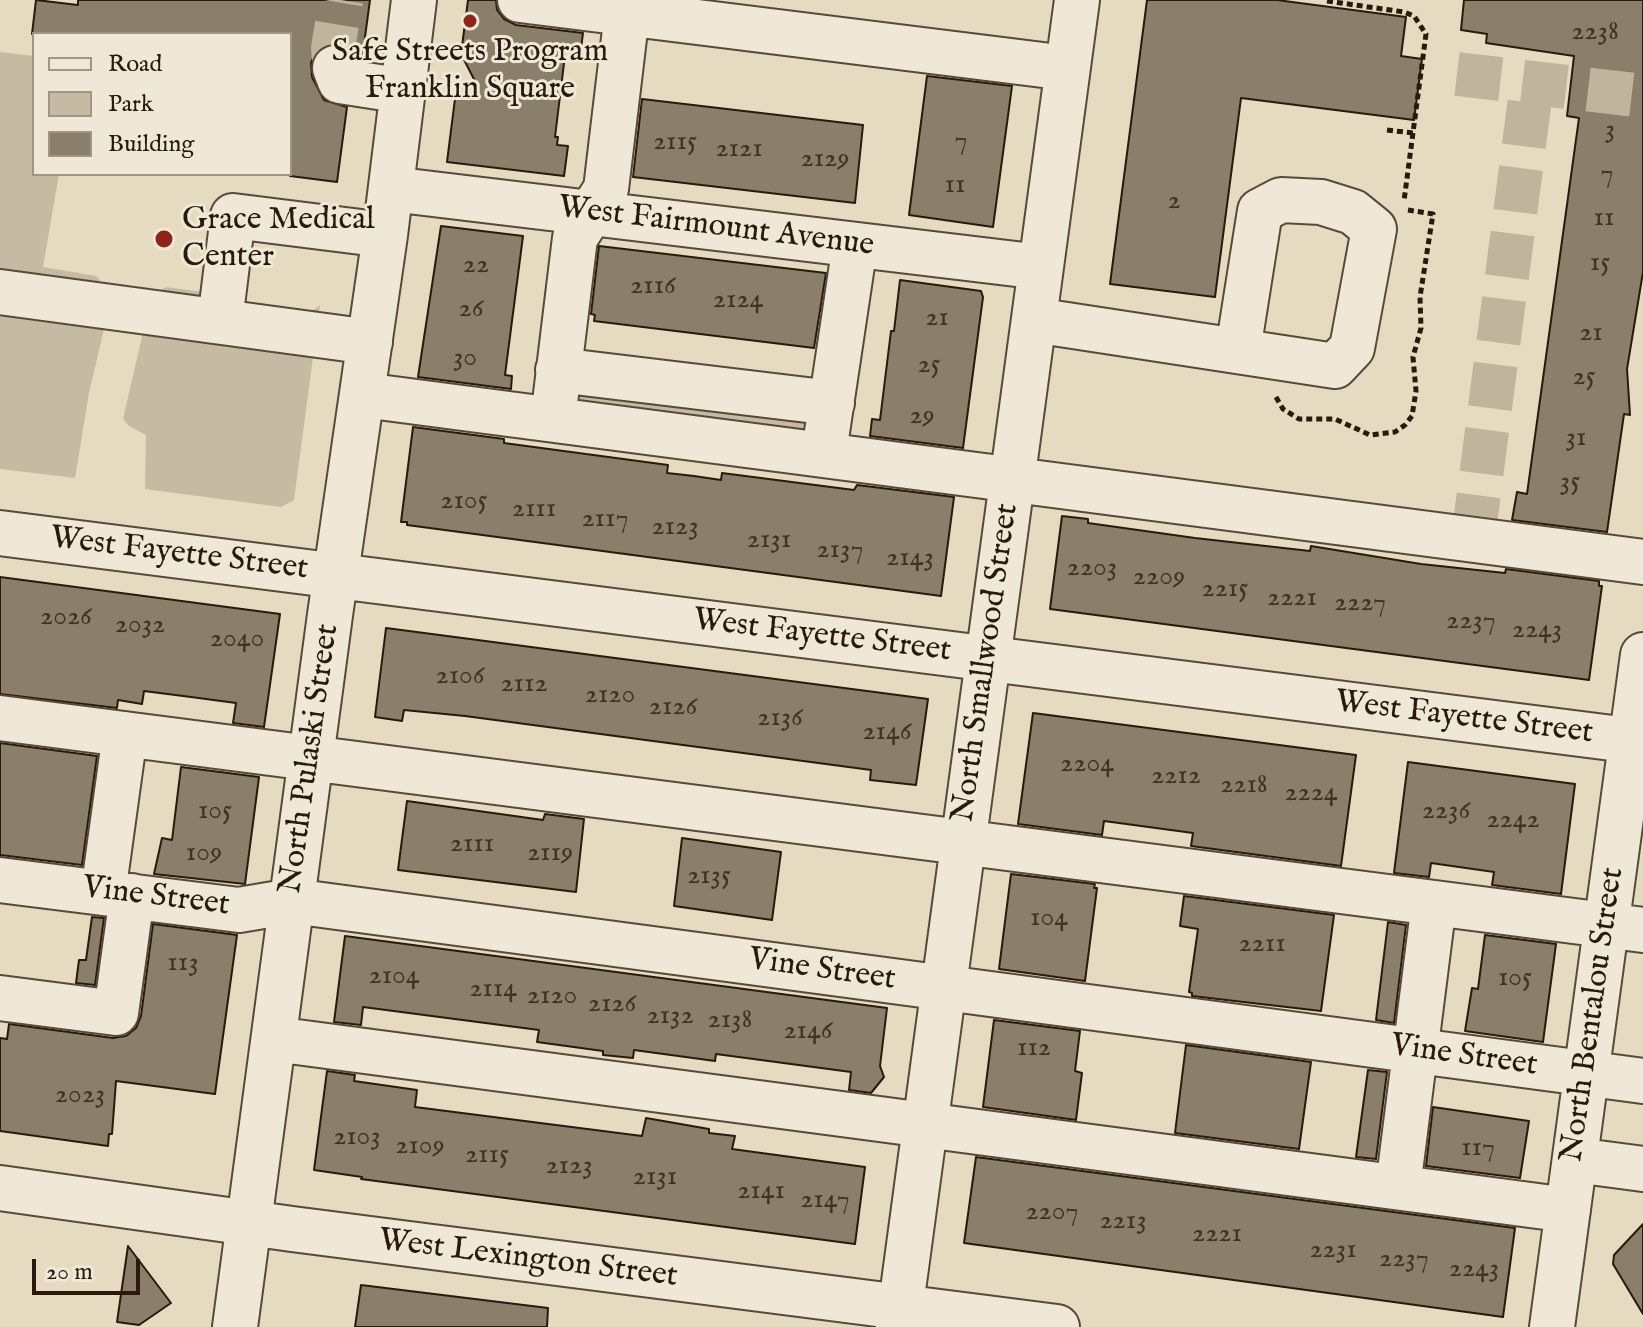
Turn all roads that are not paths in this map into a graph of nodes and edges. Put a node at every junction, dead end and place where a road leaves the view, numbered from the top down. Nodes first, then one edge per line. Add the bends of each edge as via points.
1 (414, 0) edge
2 (520, 0) edge
3 (1077, 0) edge
4 (627, 13) junction
5 (335, 68) dead end
6 (1067, 68) junction
7 (404, 91) junction
8 (391, 189) junction
9 (590, 213) junction
10 (385, 235) junction
11 (855, 245) junction
12 (1041, 267) junction
13 (0, 292) edge
14 (1034, 320) junction
15 (220, 321) junction
16 (370, 342) junction
17 (1238, 350) dead end
18 (558, 370) junction
19 (363, 395) junction
20 (832, 403) junction
21 (553, 419) junction
22 (824, 454) junction
23 (1012, 479) junction
24 (0, 533) edge
25 (1643, 562) edge
26 (336, 575) junction
27 (1643, 655) edge
28 (988, 658) junction
29 (0, 718) edge
30 (125, 734) junction
31 (1637, 741) edge
32 (311, 758) junction
33 (963, 842) junction
34 (0, 880) edge
35 (118, 894) junction
36 (292, 901) junction
37 (1434, 903) junction
38 (1625, 928) edge
39 (944, 988) junction
40 (0, 998) edge
41 (274, 1039) junction
42 (1416, 1051) junction
43 (1587, 1074) junction
44 (1643, 1081) edge
45 (925, 1126) junction
46 (1575, 1160) junction
47 (1643, 1169) edge
48 (1398, 1187) junction
49 (0, 1188) edge
50 (1568, 1210) junction
51 (249, 1224) junction
52 (899, 1317) edge
53 (235, 1327) edge
54 (1057, 1327) edge
55 (1552, 1327) edge

1 - 7 street, North Pulaski Street
2 - 4 street
3 - 6 street, North Smallwood Street
4 - 6 street
4 - 9 street via 606,189
5 - 7 street via 340,81
6 - 12 street, North Smallwood Street
7 - 8 street, North Pulaski Street
8 - 9 street, West Fairmount Avenue
8 - 10 street, North Pulaski Street
9 - 11 street, West Fairmount Avenue
9 - 18 street via 575,238
10 - 15 street via 233,216
10 - 16 street, North Pulaski Street
11 - 12 street, West Fairmount Avenue
11 - 20 street
12 - 14 street, North Smallwood Street
13 - 15 street
14 - 17 street
14 - 23 street, North Smallwood Street
15 - 16 street
16 - 19 street, North Pulaski Street
18 - 20 street
18 - 21 street
19 - 21 street
19 - 26 street, North Pulaski Street
20 - 22 street
21 - 22 street
22 - 23 street
23 - 25 street
23 - 28 street, North Smallwood Street
24 - 26 street, West Fayette Street
26 - 28 street, West Fayette Street
26 - 32 street, North Pulaski Street
27 - 31 street, North Bentalou Street
28 - 31 street, West Fayette Street
28 - 33 street, North Smallwood Street
29 - 30 street
30 - 32 street
30 - 35 street
31 - 38 street, North Bentalou Street
32 - 33 street
32 - 36 street, North Pulaski Street
33 - 37 street
33 - 39 street, North Smallwood Street
34 - 35 street, Vine Street
35 - 36 street, Vine Street via 239,910
35 - 40 street via 116,1013
36 - 39 street, Vine Street
36 - 41 street, North Pulaski Street
37 - 38 street
37 - 42 street
38 - 43 street, North Bentalou Street
39 - 42 street, Vine Street
39 - 45 street, North Smallwood Street
41 - 45 street
41 - 51 street, North Pulaski Street
42 - 43 street, Vine Street
42 - 48 street
43 - 44 street, Vine Street
43 - 46 street, North Bentalou Street
45 - 48 street
45 - 52 street, North Smallwood Street
46 - 47 street
46 - 50 street, North Bentalou Street
48 - 50 street
49 - 51 street, West Lexington Street
50 - 55 street, North Bentalou Street
51 - 52 street, West Lexington Street
51 - 53 street, North Pulaski Street
52 - 54 street, West Lexington Street

